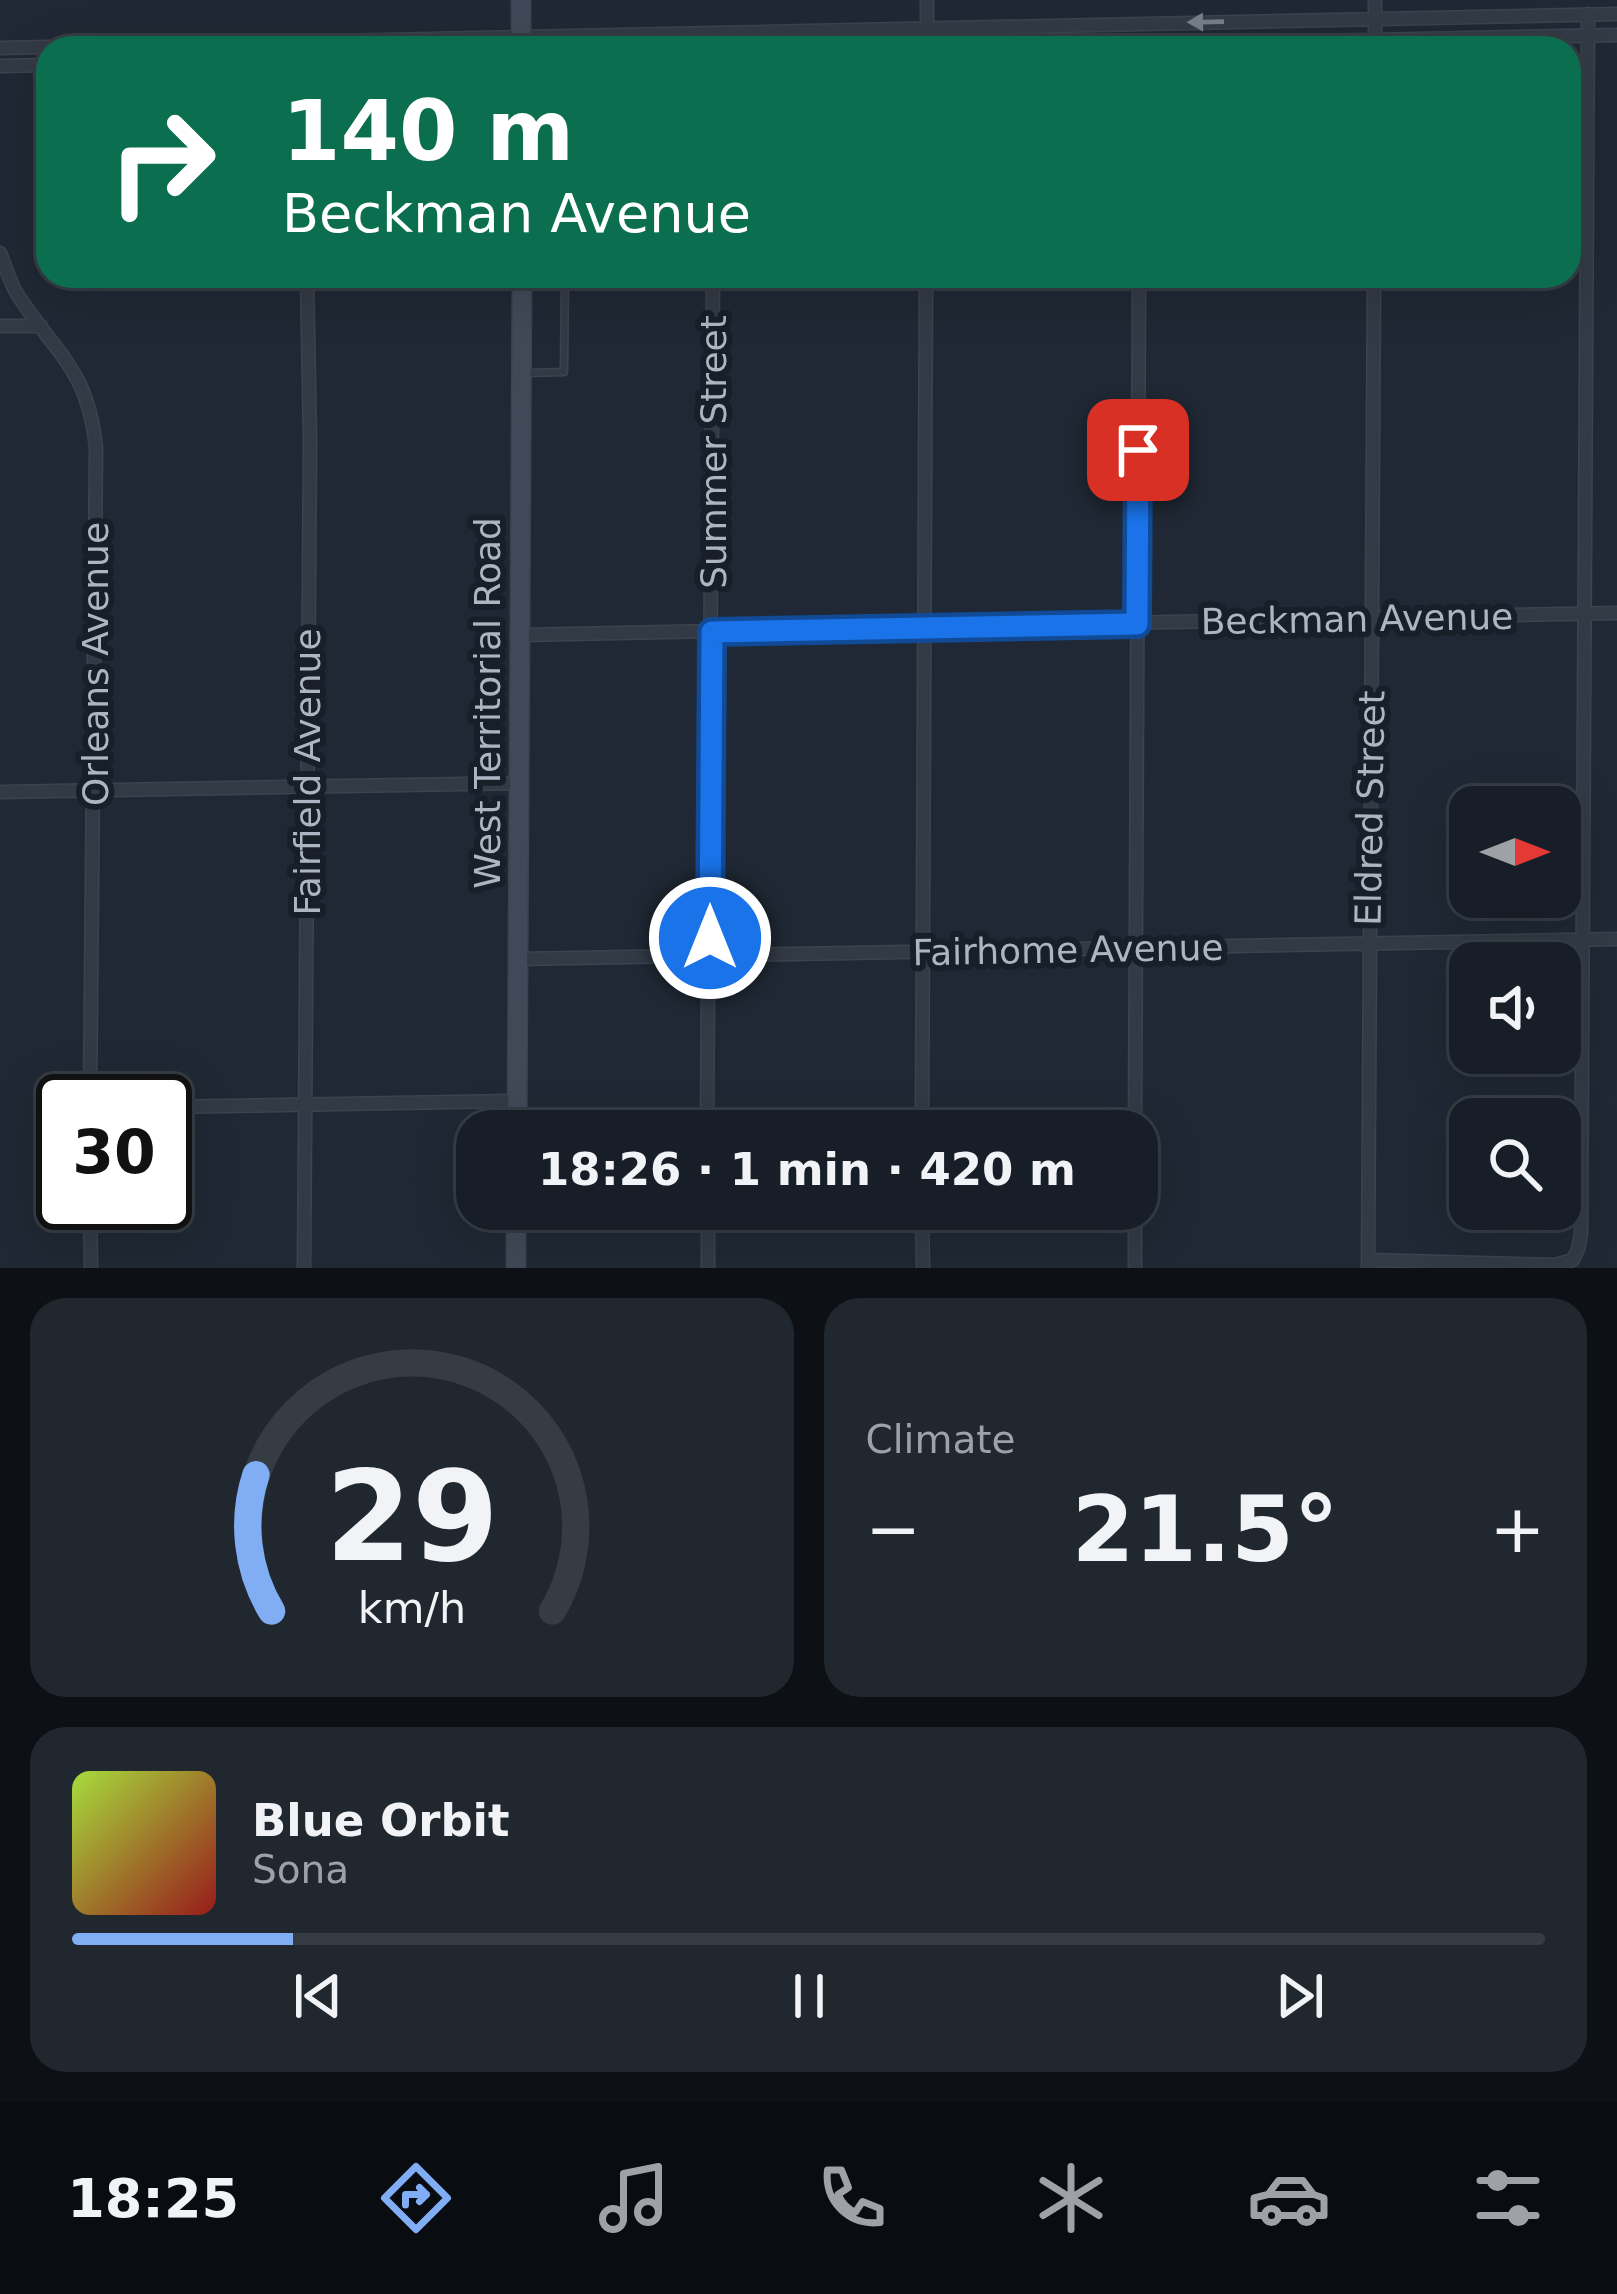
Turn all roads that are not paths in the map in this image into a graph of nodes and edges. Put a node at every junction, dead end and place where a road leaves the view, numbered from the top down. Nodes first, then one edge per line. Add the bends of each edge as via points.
1 (521, 0) edge
2 (927, 0) edge
3 (1376, 0) edge
4 (1588, 14) junction
5 (1617, 14) edge
6 (1375, 17) junction
7 (1140, 24) junction
8 (926, 29) junction
9 (1617, 34) edge
10 (1588, 35) junction
11 (521, 36) edge
12 (791, 36) edge
13 (926, 36) edge
14 (1140, 36) edge
15 (1375, 36) edge
16 (1564, 36) edge
17 (0, 48) edge
18 (36, 48) edge
19 (36, 65) edge
20 (0, 66) edge
21 (0, 253) edge
22 (307, 288) edge
23 (522, 288) edge
24 (565, 288) edge
25 (713, 288) edge
26 (926, 288) edge
27 (1139, 288) edge
28 (1374, 288) edge
29 (0, 326) edge
30 (41, 326) junction
31 (522, 373) junction
32 (1585, 614) junction
33 (1617, 614) edge
34 (1372, 619) junction
35 (1137, 624) junction
36 (925, 627) junction
37 (712, 632) junction
38 (520, 635) junction
39 (519, 783) junction
40 (308, 785) junction
41 (95, 790) junction
42 (0, 792) edge
43 (1617, 939) edge
44 (1583, 940) junction
45 (1369, 944) junction
46 (1135, 949) junction
47 (921, 953) junction
48 (710, 957) junction
49 (518, 959) junction
50 (90, 1074) edge
51 (517, 1102) junction
52 (304, 1106) junction
53 (192, 1107) edge
54 (517, 1110) edge
55 (707, 1110) edge
56 (922, 1110) edge
57 (1135, 1110) edge
58 (90, 1230) edge
59 (516, 1230) edge
60 (708, 1230) edge
61 (922, 1230) edge
62 (1135, 1230) edge
63 (1368, 1264) edge
64 (91, 1268) edge
65 (304, 1268) edge
66 (516, 1268) edge
67 (708, 1268) edge
68 (923, 1268) edge
69 (1135, 1268) edge

1 - 11 street
2 - 8 street
3 - 6 street
4 - 5 street
4 - 6 street
4 - 10 street
6 -> 7 street
6 - 15 street
7 - 8 street
7 - 14 street
8 - 12 street
8 - 13 street
9 - 10 street
10 - 16 street
10 - 32 street
17 - 18 street
19 - 20 street
21 - 30 street, Orleans Avenue
22 - 40 street, Fairfield Avenue
23 - 31 street, West Territorial Road
24 - 31 lane via 564,372
25 - 37 street, Summer Street
26 - 36 street
27 - 35 street
28 - 34 street, Eldred Street
29 - 30 street
30 - 41 street, Orleans Avenue via 76,373 93,416
31 - 38 street, West Territorial Road
32 - 33 street, Beckman Avenue
32 - 34 street, Beckman Avenue
32 - 44 street
34 - 35 street, Beckman Avenue
34 - 45 street, Eldred Street
35 - 36 street, Beckman Avenue
35 - 46 street
36 - 37 street, Beckman Avenue
36 - 47 street
37 - 38 street, Beckman Avenue
37 - 48 street, Summer Street
38 - 39 street, West Territorial Road
39 - 40 street
39 - 49 street, West Territorial Road
40 - 41 street
40 - 52 street, Fairfield Avenue
41 - 42 street
41 - 50 street, Orleans Avenue
43 - 44 street, Fairhome Avenue
44 - 45 street, Fairhome Avenue
44 - 63 street via 1581,1234 1573,1259
45 - 46 street, Fairhome Avenue
45 - 63 street, Eldred Street
46 - 47 street, Fairhome Avenue
46 - 57 street
47 - 48 street, Fairhome Avenue
47 - 56 street
48 - 49 street, Fairhome Avenue
48 - 55 street, Summer Street
49 - 51 street, West Territorial Road
51 - 52 street
51 - 54 street, West Territorial Road
52 - 53 street
52 - 65 street, Fairfield Avenue
58 - 64 street
59 - 66 street
60 - 67 street
61 - 68 street
62 - 69 street

